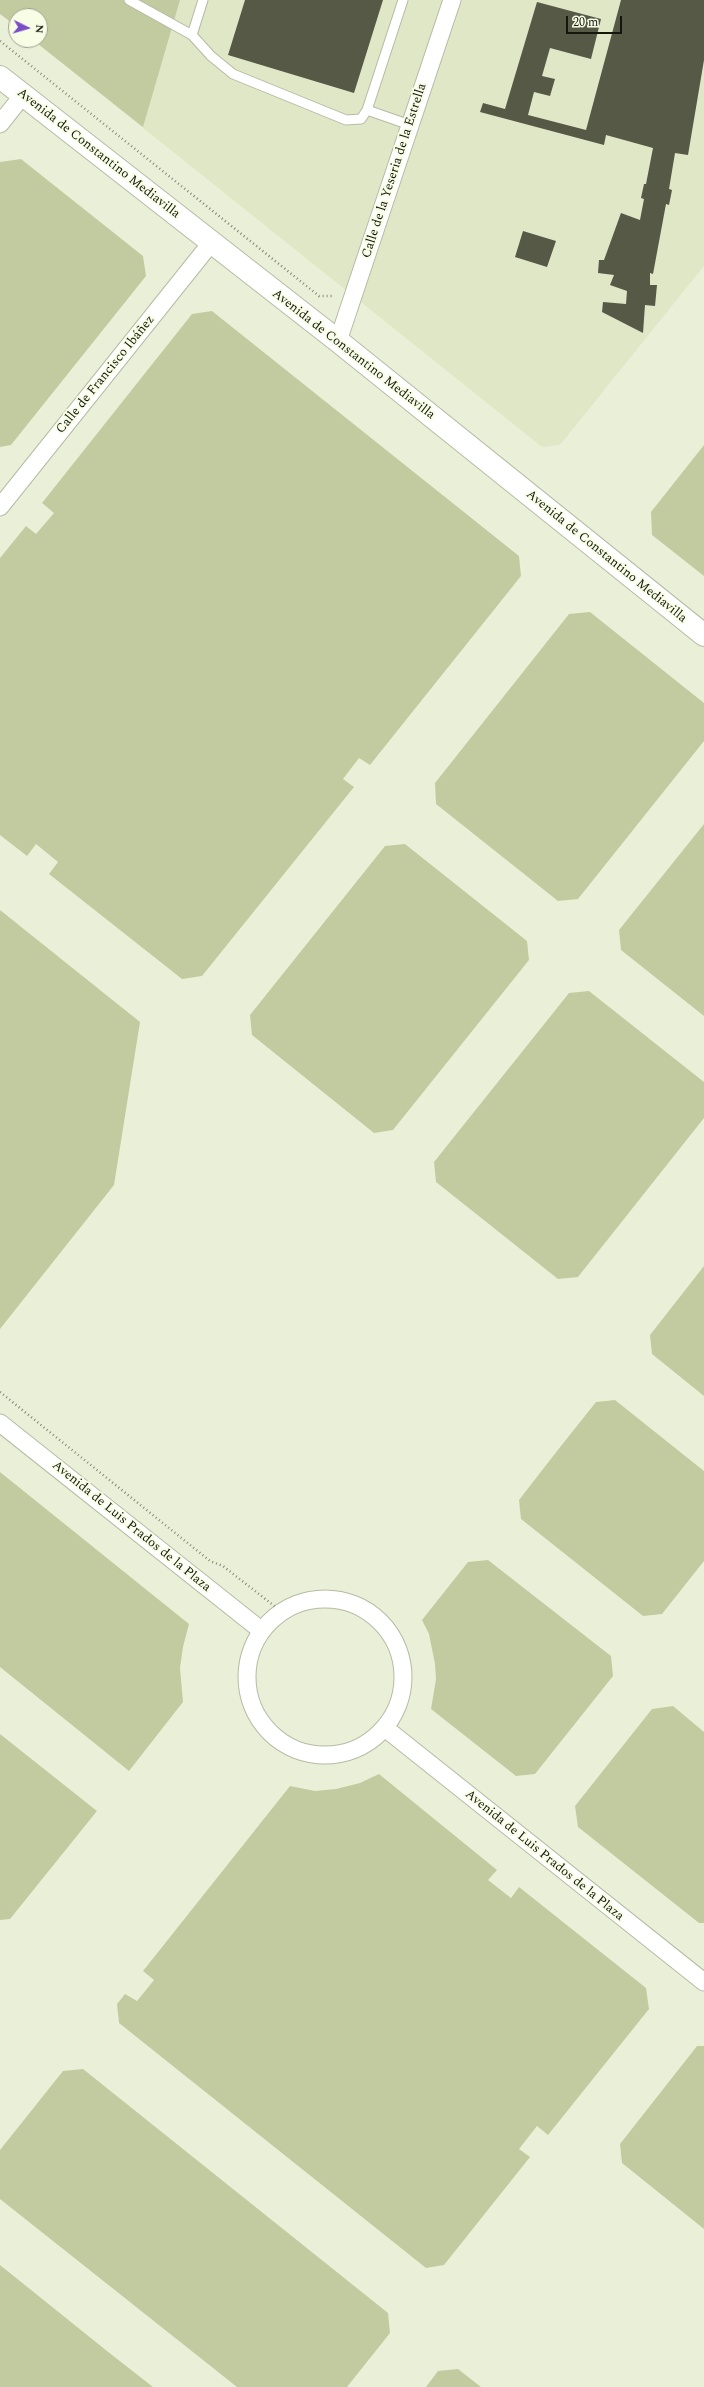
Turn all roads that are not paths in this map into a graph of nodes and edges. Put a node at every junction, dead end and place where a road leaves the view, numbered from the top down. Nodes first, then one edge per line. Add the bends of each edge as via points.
1 (129, 0) edge
2 (203, 0) edge
3 (402, 0) edge
4 (452, 0) edge
5 (192, 35) junction
6 (0, 77) edge
7 (23, 95) junction
8 (367, 110) junction
9 (0, 124) edge
10 (410, 125) junction
11 (211, 243) junction
12 (338, 341) junction
13 (3, 497) edge
14 (704, 635) edge
15 (0, 1423) edge
16 (262, 1631) junction
17 (385, 1728) junction
18 (704, 1982) edge

1 - 5 lane
2 - 5 lane
3 - 8 lane
4 - 10 street, Calle de la Yeseria de la Estrella
5 - 8 lane via 210,56 233,74 346,120 361,118
6 - 7 street, Avenida de Constantino Mediavilla
7 - 9 street
7 - 11 street, Avenida de Constantino Mediavilla
8 - 10 lane
10 - 12 street, Calle de la Yeseria de la Estrella
11 - 12 street, Avenida de Constantino Mediavilla
11 - 13 street, Calle de Francisco Ibáñez
12 - 14 street, Avenida de Constantino Mediavilla
15 - 16 street, Avenida de Luis Prados de la Plaza
16 - 17 street via 251,1650 247,1672 248,1687 256,1714 269,1732 290,1748 315,1756 340,1755 365,1745
16 - 17 street via 282,1612 299,1603 322,1599 346,1601 367,1611 387,1629 400,1652 404,1679 398,1705
17 - 18 street, Avenida de Luis Prados de la Plaza

